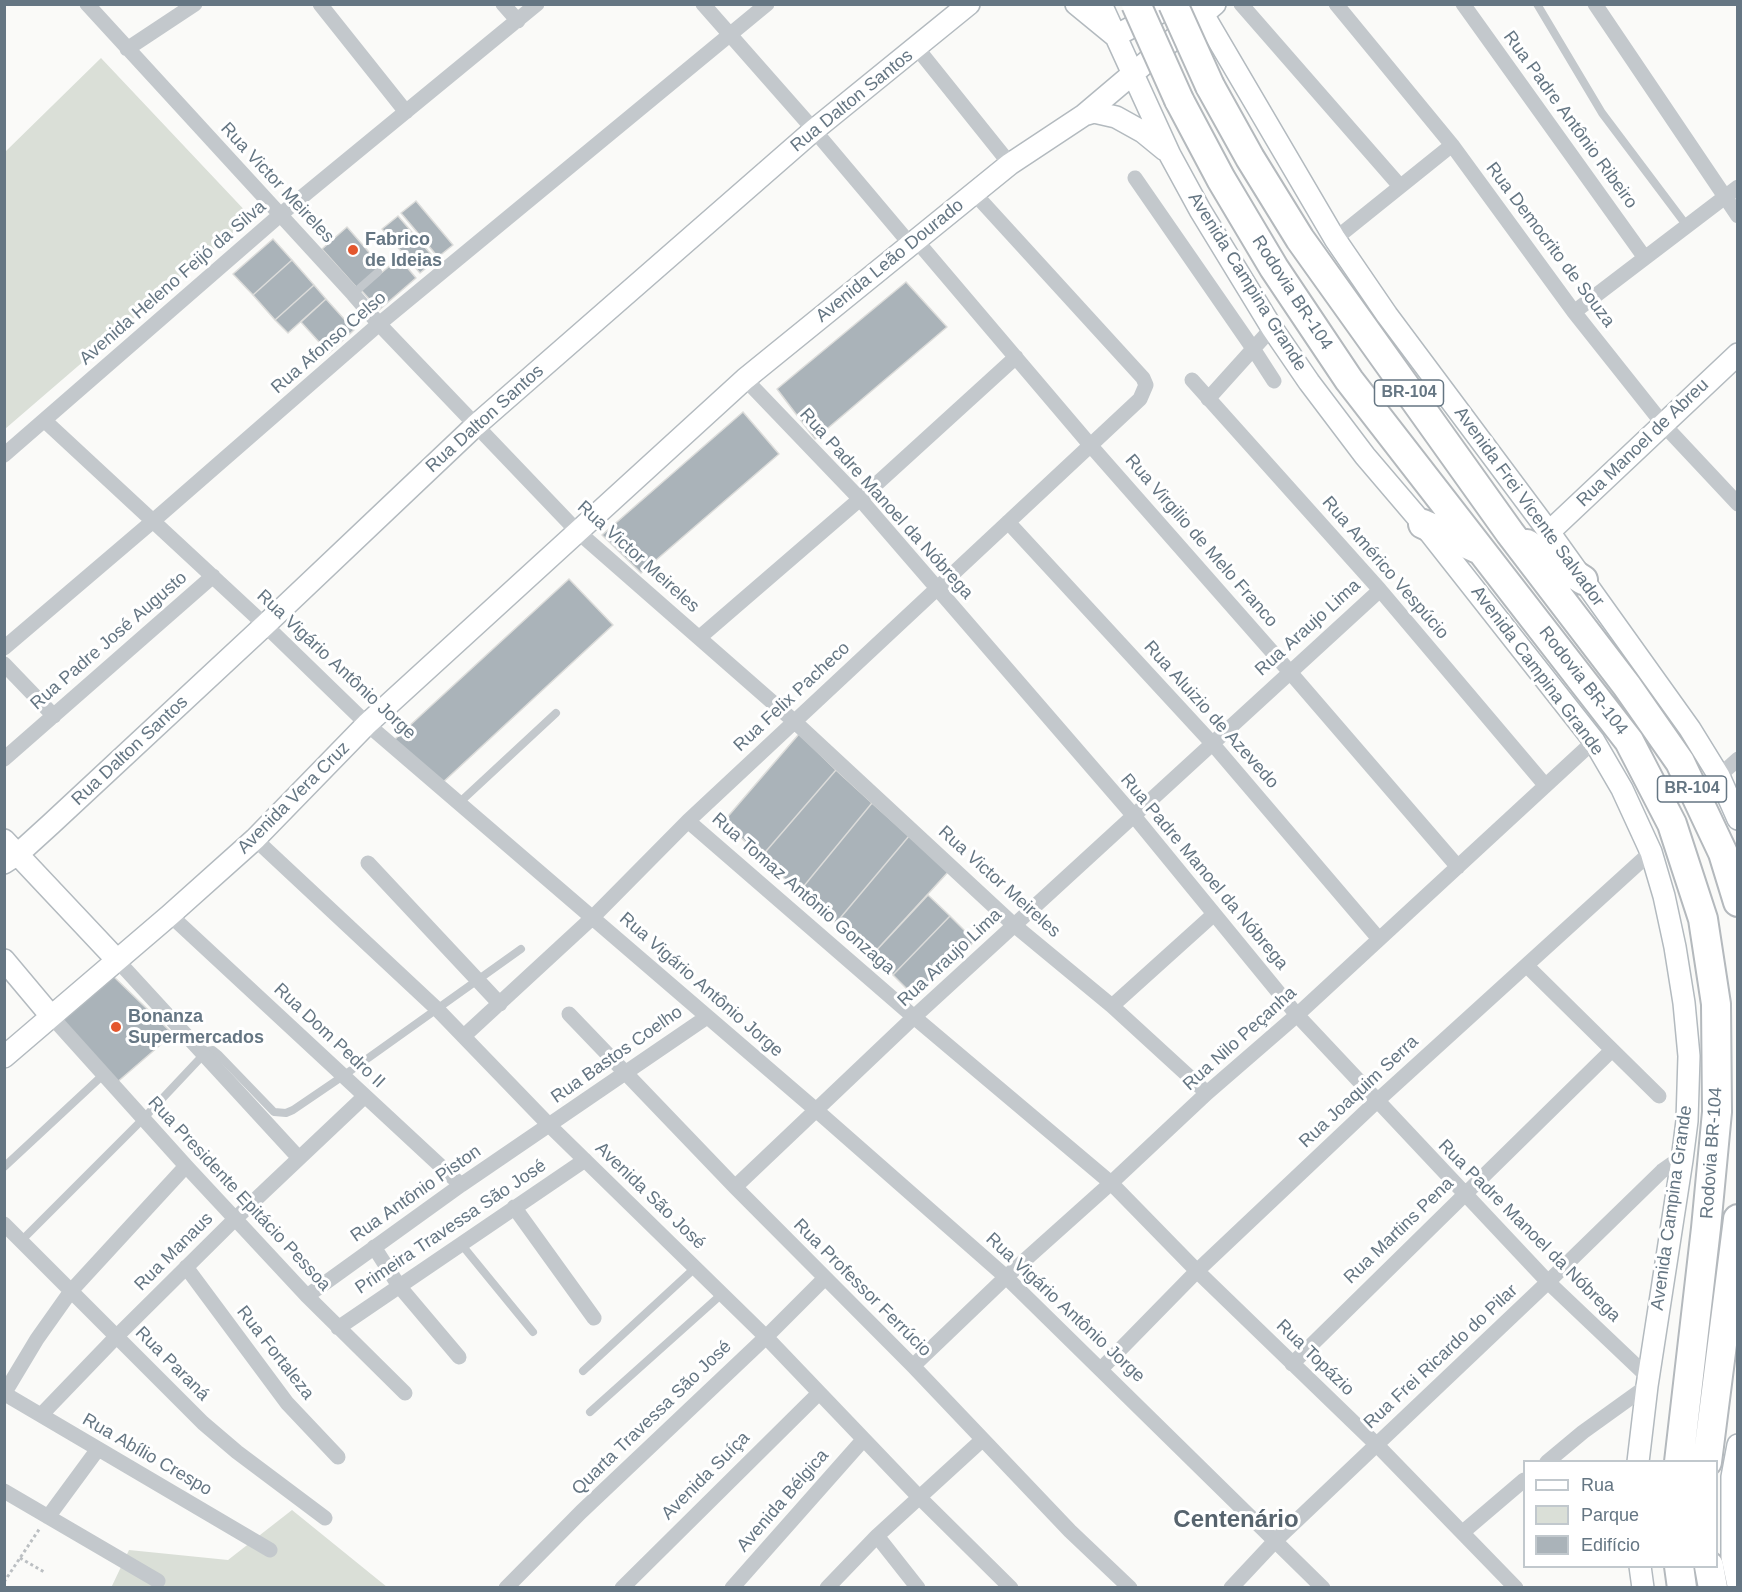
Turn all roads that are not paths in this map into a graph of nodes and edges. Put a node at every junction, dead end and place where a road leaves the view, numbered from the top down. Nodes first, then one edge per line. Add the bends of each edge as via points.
1 (87, 4) edge
2 (195, 4) edge
3 (320, 4) edge
4 (503, 4) edge
5 (537, 4) edge
6 (702, 4) edge
7 (767, 4) edge
8 (969, 4) edge
9 (1076, 4) edge
10 (1101, 4) edge
11 (1136, 4) edge
12 (1174, 4) edge
13 (1241, 4) edge
14 (1336, 4) edge
15 (1463, 4) edge
16 (1537, 4) edge
17 (1595, 4) edge
18 (1205, 8) edge
19 (518, 21) junction
20 (729, 36) junction
21 (1115, 36) junction
22 (917, 48) junction
23 (127, 49) junction
24 (1132, 74) junction
25 (406, 112) junction
26 (1084, 115) junction
27 (814, 130) junction
28 (1452, 145) junction
29 (1170, 155) junction
30 (1010, 164) junction
31 (1135, 178) dead end
32 (1400, 185) junction
33 (1737, 187) edge
34 (974, 193) junction
35 (1724, 197) junction
36 (280, 215) junction
37 (1737, 216) edge
38 (1687, 226) junction
39 (1335, 239) junction
40 (914, 242) junction
41 (1646, 258) junction
42 (378, 272) dead end
43 (353, 294) junction
44 (1574, 312) junction
45 (379, 324) junction
46 (1272, 328) junction
47 (1254, 350) junction
48 (1737, 354) edge
49 (1016, 357) junction
50 (745, 379) junction
51 (1192, 380) dead end
52 (1274, 381) dead end
53 (1208, 399) junction
54 (45, 421) junction
55 (1663, 424) junction
56 (475, 426) junction
57 (1091, 446) junction
58 (4, 455) edge
59 (860, 499) junction
60 (1737, 504) edge
61 (153, 521) junction
62 (1008, 522) junction
63 (1423, 524) junction
64 (577, 531) junction
65 (1549, 532) junction
66 (1510, 533) junction
67 (1480, 549) junction
68 (213, 576) junction
69 (1583, 580) junction
70 (936, 588) junction
71 (1380, 590) junction
72 (265, 625) junction
73 (699, 637) junction
74 (4, 648) edge
75 (4, 664) edge
76 (1289, 671) junction
77 (556, 712) dead end
78 (54, 716) junction
79 (795, 722) junction
80 (367, 724) junction
81 (1594, 741) junction
82 (1211, 742) junction
83 (4, 759) edge
84 (1737, 759) edge
85 (1719, 776) junction
86 (1545, 785) junction
87 (459, 803) junction
88 (1134, 816) junction
89 (1737, 819) edge
90 (688, 821) junction
91 (255, 839) junction
92 (9, 852) edge
93 (1651, 852) junction
94 (368, 863) dead end
95 (1458, 867) junction
96 (1737, 902) edge
97 (170, 915) junction
98 (1213, 915) junction
99 (592, 918) junction
100 (1014, 925) junction
101 (1378, 939) junction
102 (521, 949) dead end
103 (4, 960) edge
104 (117, 960) junction
105 (1527, 966) junction
106 (477, 981) junction
107 (500, 1004) junction
108 (1112, 1006) junction
109 (437, 1009) junction
110 (569, 1014) dead end
111 (1297, 1015) junction
112 (51, 1016) junction
113 (707, 1017) junction
114 (914, 1017) junction
115 (464, 1036) junction
116 (1611, 1051) junction
117 (202, 1055) junction
118 (4, 1057) edge
119 (626, 1074) junction
120 (103, 1075) junction
121 (343, 1076) junction
122 (1208, 1093) junction
123 (365, 1096) junction
124 (1659, 1096) dead end
125 (1377, 1101) junction
126 (816, 1110) junction
127 (143, 1119) junction
128 (550, 1126) junction
129 (298, 1157) junction
130 (585, 1160) junction
131 (1682, 1160) junction
132 (186, 1166) junction
133 (4, 1167) edge
134 (1111, 1183) junction
135 (461, 1185) junction
136 (735, 1187) junction
137 (1464, 1194) junction
138 (514, 1207) junction
139 (236, 1218) junction
140 (1737, 1219) edge
141 (4, 1224) edge
142 (21, 1241) junction
143 (461, 1244) junction
144 (374, 1247) junction
145 (696, 1267) junction
146 (186, 1268) junction
147 (1197, 1271) junction
148 (1006, 1277) junction
149 (825, 1278) junction
150 (1548, 1282) junction
151 (399, 1286) junction
152 (71, 1291) junction
153 (723, 1293) junction
154 (307, 1296) junction
155 (594, 1318) dead end
156 (338, 1328) junction
157 (533, 1332) dead end
158 (117, 1336) junction
159 (766, 1337) junction
160 (459, 1357) dead end
161 (1292, 1364) junction
162 (913, 1366) junction
163 (1101, 1369) junction
164 (583, 1371) dead end
165 (1647, 1382) junction
166 (405, 1393) dead end
167 (819, 1393) junction
168 (5, 1394) edge
169 (590, 1412) dead end
170 (41, 1415) junction
171 (863, 1440) junction
172 (982, 1440) junction
173 (1376, 1444) junction
174 (1737, 1445) edge
175 (98, 1449) junction
176 (338, 1457) dead end
177 (1548, 1460) edge
178 (1638, 1460) edge
179 (1679, 1460) edge
180 (1707, 1460) edge
181 (1523, 1481) edge
182 (4, 1491) edge
183 (919, 1497) junction
184 (48, 1516) junction
185 (325, 1518) dead end
186 (1463, 1532) junction
187 (877, 1536) junction
188 (1275, 1540) junction
189 (270, 1550) dead end
190 (1726, 1559) edge
191 (1640, 1568) edge
192 (158, 1581) dead end
193 (1737, 1585) edge
194 (506, 1587) edge
195 (622, 1587) edge
196 (732, 1587) edge
197 (826, 1587) edge
198 (918, 1587) edge
199 (1011, 1587) edge
200 (1130, 1587) edge
201 (1231, 1587) edge
202 (1323, 1587) edge
203 (1516, 1587) edge
204 (1643, 1587) edge
205 (1713, 1587) edge

1 - 23 street, Rua Victor Meireles
2 - 23 street
3 - 25 street
4 - 19 street
5 - 19 street, Avenida Heleno Feijó da Silva
6 - 20 street, Rua Virgilio de Melo Franco
7 - 20 street, Rua Afonso Celso
8 - 22 main road, Rua Dalton Santos
9 - 21 main road
10 - 21 main road, Avenida Campina Grande
11 - 67 highway, Rodovia BR-104 / BR-104, bridge via 1179,100 1274,268 1349,380
12 - 21 main road
12 - 66 highway, Rodovia BR-104 / BR-104, bridge via 1210,86 1300,239
13 - 32 street
14 - 28 street, Rua Democrito de Souza
15 - 41 street, Rua Padre Antônio Ribeiro
16 - 38 lane via 1602,113
17 - 35 street
18 - 24 main road, Avenida Leão Dourado
18 - 39 main road, Avenida Frei Vicente Salvador
19 - 25 street, Avenida Heleno Feijó da Silva
20 - 27 street, Rua Virgilio de Melo Franco
20 - 45 street, Rua Afonso Celso
21 - 24 main road, Avenida Campina Grande
22 - 27 main road, Rua Dalton Santos
22 - 30 street
23 - 36 street, Rua Victor Meireles
24 - 26 main road, Avenida Leão Dourado
24 - 29 main road, Avenida Campina Grande
25 - 36 street, Avenida Heleno Feijó da Silva
26 - 29 main road via 1101,113 1128,122
26 - 30 main road, Avenida Leão Dourado
27 - 40 street, Rua Virgilio de Melo Franco
27 - 56 main road, Rua Dalton Santos
28 - 32 street
28 - 44 street, Rua Democrito de Souza
29 - 46 main road, Avenida Campina Grande
30 - 34 main road, Avenida Leão Dourado
31 - 47 street
32 - 39 street
33 - 35 street
34 - 40 main road, Avenida Leão Dourado
34 - 57 street, Rua Felix Pacheco via 1143,378 1146,385 1140,399
35 - 37 street
35 - 38 street
36 - 43 street, Rua Victor Meireles
36 - 54 street, Avenida Heleno Feijó da Silva
38 - 41 street
39 - 65 main road, Avenida Frei Vicente Salvador
40 - 49 street, Rua Virgilio de Melo Franco
40 - 50 main road, Avenida Leão Dourado
41 - 44 street
42 - 43 lane
43 - 45 street, Rua Victor Meireles
44 - 55 street, Rua Democrito de Souza
45 - 56 street, Rua Victor Meireles
45 - 61 street, Rua Afonso Celso
46 - 47 street
46 - 63 main road, Avenida Campina Grande via 1365,456
47 - 52 street
47 - 53 street
48 - 55 main road, Rua Manoel de Abreu
49 - 57 street, Rua Virgilio de Melo Franco
49 - 59 street
50 - 59 street, Rua Padre Manoel da Nóbrega
50 - 64 main road, Avenida Leão Dourado
51 - 53 street, Rua Américo Vespúcio
53 - 71 street, Rua Américo Vespúcio
54 - 58 street, Avenida Heleno Feijó da Silva
54 - 61 street, Rua Vigário Antônio Jorge
55 - 60 street, Rua Democrito de Souza
55 - 65 main road, Rua Manoel de Abreu
56 - 64 street, Rua Victor Meireles
56 - 72 main road, Rua Dalton Santos
57 - 62 street, Rua Felix Pacheco
57 - 76 street, Rua Virgilio de Melo Franco
59 - 70 street, Rua Padre Manoel da Nóbrega
59 - 73 street
61 - 68 street, Rua Vigário Antônio Jorge
61 - 74 street, Rua Afonso Celso
62 - 70 street, Rua Felix Pacheco
62 - 82 street, Rua Aluizio de Azevedo
63 - 67 highway
63 - 81 main road, Avenida Campina Grande
64 - 73 street, Rua Victor Meireles
64 - 80 main road, Avenida Vera Cruz
65 - 69 main road, Avenida Frei Vicente Salvador
66 - 69 highway
66 - 96 highway, Rodovia BR-104 / BR-104 via 1680,762 1723,853
67 - 179 highway, Rodovia BR-104 / BR-104 via 1629,741 1671,824 1703,919 1716,1004 1717,1112
68 - 72 street, Rua Vigário Antônio Jorge
68 - 78 street, Rua Padre José Augusto
69 - 85 main road, Avenida Frei Vicente Salvador
70 - 79 street, Rua Felix Pacheco
70 - 88 street, Rua Padre Manoel da Nóbrega
71 - 76 street, Rua Araujo Lima
71 - 86 street, Rua Américo Vespúcio
72 - 80 street, Rua Vigário Antônio Jorge
72 - 92 main road, Rua Dalton Santos
73 - 79 street, Rua Victor Meireles
75 - 78 street
76 - 82 street, Rua Araujo Lima
76 - 95 street, Rua Virgilio de Melo Franco
77 - 87 lane
78 - 83 street, Rua Padre José Augusto
79 - 90 street, Rua Felix Pacheco
79 - 100 street, Rua Victor Meireles
80 - 87 street, Rua Vigário Antônio Jorge
80 - 91 main road, Avenida Vera Cruz
81 - 86 street, Rua Nilo Peçanha
81 - 93 main road, Avenida Campina Grande
82 - 88 street, Rua Araujo Lima
82 - 101 street, Rua Aluizio de Azevedo
84 - 85 street
85 - 89 main road, Avenida Frei Vicente Salvador
86 - 95 street, Rua Nilo Peçanha
87 - 99 street, Rua Vigário Antônio Jorge
88 - 98 street, Rua Padre Manoel da Nóbrega
88 - 100 street, Rua Araujo Lima
90 - 99 street, Rua Felix Pacheco
90 - 114 street, Rua Tomaz Antônio Gonzaga
91 - 97 main road, Avenida Vera Cruz
91 - 109 street, Avenida São José
92 - 104 main road
93 - 105 street, Rua Joaquim Serra
93 - 131 main road, Avenida Campina Grande via 1664,896 1684,1003 1689,1056
94 - 106 street
95 - 101 street, Rua Nilo Peçanha
97 - 104 main road, Avenida Vera Cruz
97 - 121 street, Rua Dom Pedro II
98 - 108 street
98 - 111 street, Rua Padre Manoel da Nóbrega
99 - 107 street, Rua Felix Pacheco
99 - 113 street, Rua Vigário Antônio Jorge
100 - 108 street, Rua Victor Meireles
100 - 114 street, Rua Araujo Lima
101 - 111 street, Rua Nilo Peçanha
102 - 106 lane
103 - 112 main road
104 - 112 main road, Avenida Vera Cruz
104 - 117 street
105 - 116 street
105 - 125 street, Rua Joaquim Serra
106 - 107 street
106 - 109 lane
107 - 115 street, Rua Felix Pacheco
108 - 122 street, Rua Victor Meireles
109 - 115 street, Avenida São José
109 - 121 lane
110 - 119 street, Rua Professor Ferrúcio
111 - 122 street, Rua Nilo Peçanha
111 - 125 street, Rua Padre Manoel da Nóbrega
112 - 118 main road, Avenida Vera Cruz
112 - 120 street, Rua Presidente Epitácio Pessoa
113 - 119 street, Rua Bastos Coelho
113 - 126 street, Rua Vigário Antônio Jorge
114 - 126 street, Rua Araujo Lima
114 - 134 street, Rua Tomaz Antônio Gonzaga
115 - 128 street, Avenida São José
116 - 124 street
116 - 137 street, Rua Martins Pena
117 - 121 lane via 213,1050 274,1112 293,1110
117 - 127 lane
117 - 129 street
119 - 128 street, Rua Bastos Coelho
119 - 136 street, Rua Professor Ferrúcio
120 - 127 street, Rua Presidente Epitácio Pessoa
120 - 133 lane
121 - 123 street, Rua Dom Pedro II
122 - 134 street, Rua Nilo Peçanha
123 - 129 street, Rua Manaus
123 - 135 street, Rua Dom Pedro II
125 - 137 street, Rua Padre Manoel da Nóbrega
125 - 147 street, Rua Joaquim Serra
126 - 136 street, Rua Araujo Lima
126 - 148 street, Rua Vigário Antônio Jorge
127 - 132 street, Rua Presidente Epitácio Pessoa
127 - 142 lane
128 - 130 street, Avenida São José
128 - 135 street, Rua Antônio Piston
129 - 139 street, Rua Manaus
130 - 138 street, Primeira Travessa São José
130 - 145 street, Avenida São José
131 - 150 street, Rua Frei Ricardo do Pilar via 1662,1171
131 - 165 main road, Avenida Campina Grande
132 - 139 street, Rua Presidente Epitácio Pessoa
132 - 152 street
134 - 147 street, Rua Topázio
134 - 148 street, Rua Nilo Peçanha
135 - 144 street, Rua Antônio Piston
136 - 149 street, Rua Professor Ferrúcio
137 - 150 street, Rua Padre Manoel da Nóbrega
137 - 161 street, Rua Martins Pena
138 - 143 street, Primeira Travessa São José
138 - 155 street
139 - 146 street, Rua Manaus
139 - 154 street, Rua Presidente Epitácio Pessoa
140 - 180 highway, Rodovia BR-104
141 - 142 street, Rua Paraná
142 - 152 street, Rua Paraná
143 - 151 street, Primeira Travessa São José
143 - 157 lane
144 - 151 street
144 - 154 street, Rua Antônio Piston
145 - 153 street, Avenida São José
145 - 164 lane
146 - 158 street, Rua Manaus
146 - 176 street, Rua Fortaleza via 287,1403
147 - 161 street, Rua Topázio
147 - 163 street, Rua Joaquim Serra
148 - 162 street, Rua Nilo Peçanha
148 - 163 street, Rua Vigário Antônio Jorge
149 - 159 street, Quarta Travessa São José
149 - 162 street, Rua Professor Ferrúcio
150 - 165 street, Rua Padre Manoel da Nóbrega
150 - 173 street, Rua Frei Ricardo do Pilar
151 - 156 street, Primeira Travessa São José
151 - 160 street
152 - 158 street, Rua Paraná
152 - 168 street
153 - 159 street, Avenida São José
153 - 169 lane
154 - 156 street, Rua Presidente Epitácio Pessoa
156 - 166 street, Rua Presidente Epitácio Pessoa
158 - 170 street, Rua Manaus
158 - 185 street, Rua Paraná via 203,1423
159 - 167 street, Avenida São José
159 - 194 street, Quarta Travessa São José
161 - 173 street, Rua Topázio
162 - 172 street, Rua Professor Ferrúcio
163 - 188 street, Rua Vigário Antônio Jorge
165 - 177 street
165 - 178 main road, Avenida Campina Grande
167 - 171 street, Avenida São José
167 - 195 street, Avenida Suíça
168 - 170 street, Rua Abílio Crespo
170 - 175 street, Rua Abílio Crespo
171 - 183 street, Avenida São José
171 - 196 street, Avenida Bélgica
172 - 183 street
172 - 200 street, Rua Professor Ferrúcio via 1070,1532
173 - 186 street, Rua Topázio
173 - 188 street, Rua Frei Ricardo do Pilar
174 - 190 main road
175 - 184 street
175 - 189 street, Rua Abílio Crespo
181 - 186 street
182 - 184 street
183 - 187 street
183 - 199 street, Avenida São José
184 - 192 street
186 - 203 street, Rua Topázio
187 - 197 street
187 - 198 street
188 - 201 street, Rua Frei Ricardo do Pilar
188 - 202 street, Rua Vigário Antônio Jorge
190 - 193 main road
190 - 205 highway
191 - 204 main road

